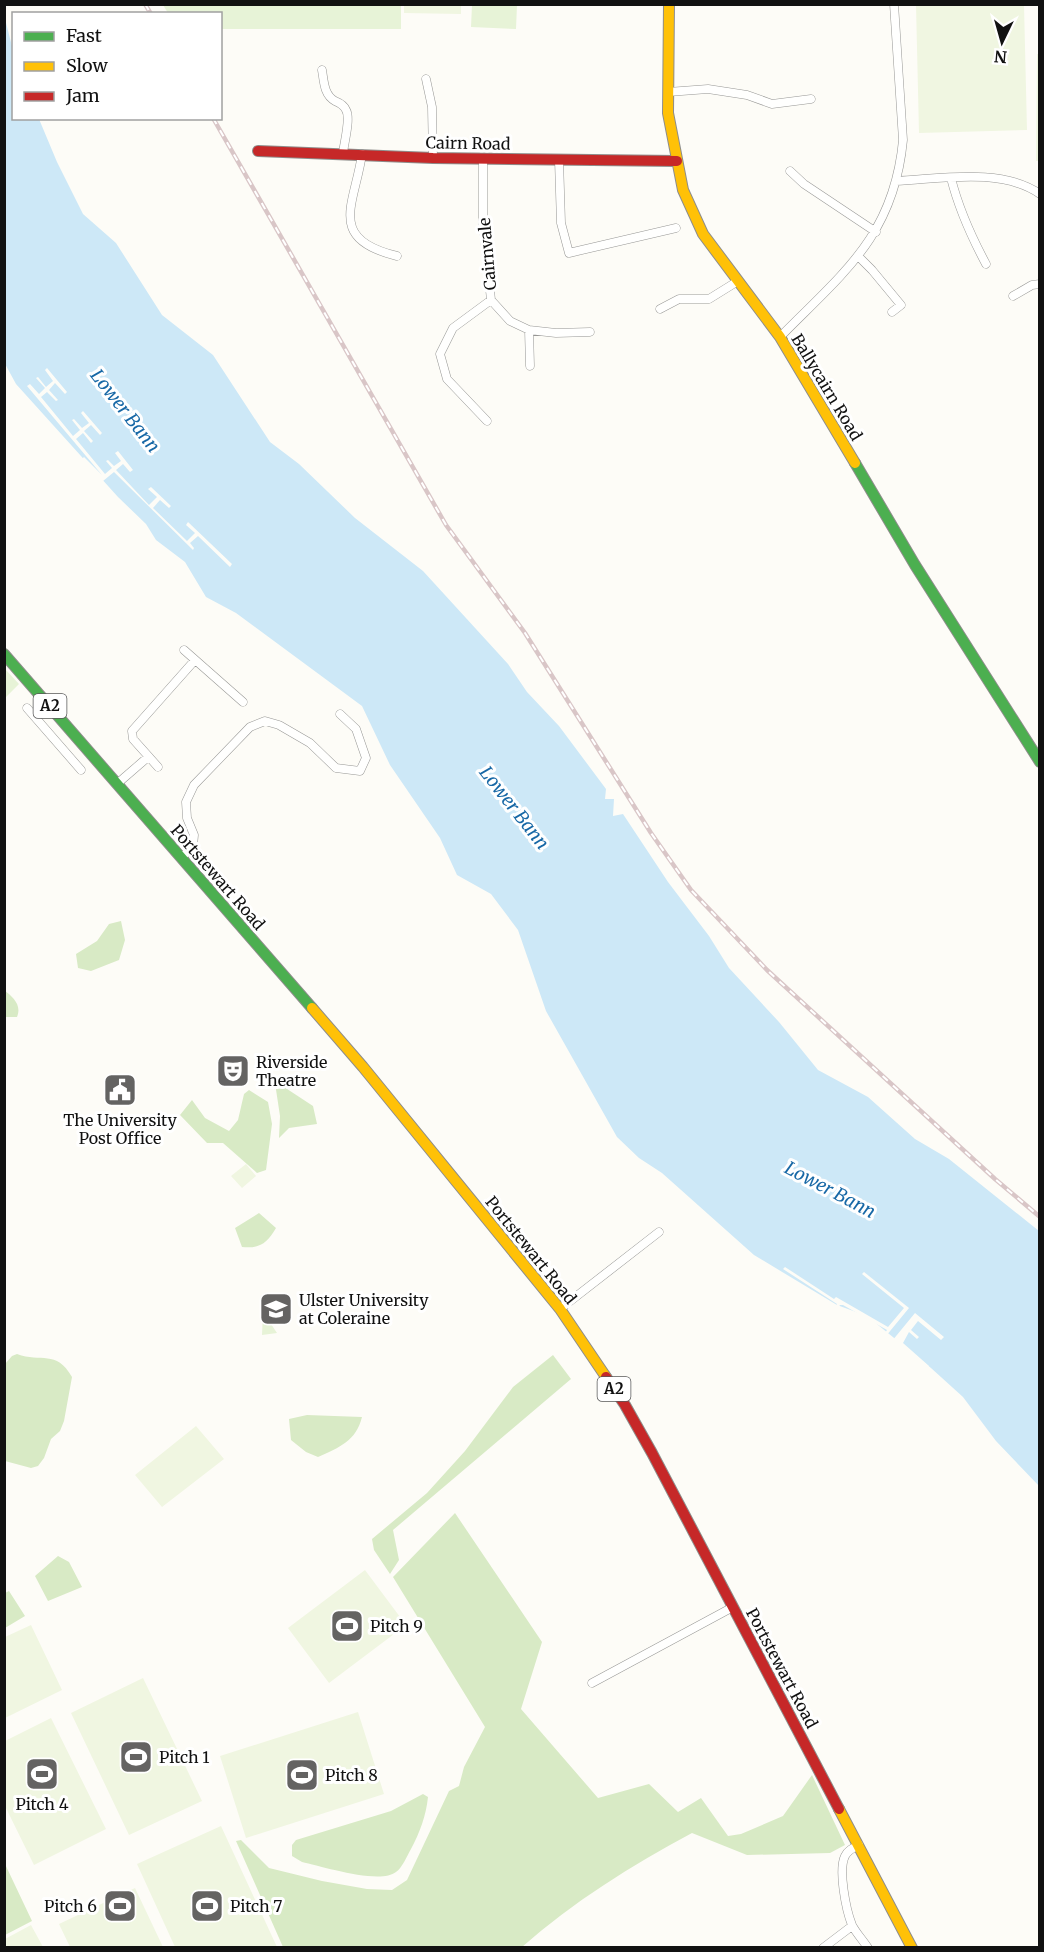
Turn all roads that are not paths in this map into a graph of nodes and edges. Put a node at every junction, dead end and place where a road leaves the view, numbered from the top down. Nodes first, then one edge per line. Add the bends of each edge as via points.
1 (669, 4) edge
2 (894, 4) edge
3 (322, 70) dead end
4 (426, 79) dead end
5 (668, 92) junction
6 (811, 99) dead end
7 (258, 151) dead end
8 (343, 153) junction
9 (362, 154) junction
10 (433, 158) junction
11 (483, 159) junction
12 (559, 160) junction
13 (677, 161) junction
14 (790, 171) dead end
15 (951, 178) junction
16 (896, 181) junction
17 (1040, 194) edge
18 (676, 228) dead end
19 (876, 232) junction
20 (397, 256) dead end
21 (859, 257) junction
22 (986, 264) dead end
23 (738, 281) junction
24 (1040, 284) edge
25 (1013, 296) dead end
26 (491, 300) junction
27 (660, 309) dead end
28 (892, 312) dead end
29 (529, 330) junction
30 (590, 332) dead end
31 (780, 337) junction
32 (530, 366) dead end
33 (487, 421) dead end
34 (184, 650) dead end
35 (4, 654) edge
36 (195, 660) junction
37 (243, 702) dead end
38 (27, 708) dead end
39 (340, 714) dead end
40 (148, 756) junction
41 (1040, 762) edge
42 (158, 767) dead end
43 (81, 770) dead end
44 (118, 783) junction
45 (181, 858) junction
46 (659, 1232) dead end
47 (560, 1309) junction
48 (732, 1607) junction
49 (592, 1683) dead end
50 (859, 1845) junction
51 (852, 1926) junction
52 (823, 1947) edge
53 (868, 1947) edge
54 (912, 1947) edge

1 - 5 main road, Ballycairn Road
2 - 16 street via 903,140
3 - 8 street via 328,96 340,102 349,120
4 - 10 street via 432,107
5 - 6 street via 708,89 747,95 772,104
5 - 13 main road, Ballycairn Road
7 - 8 main road, Cairn Road
8 - 9 main road, Cairn Road
9 - 10 main road, Cairn Road
9 - 20 street via 349,213 351,226 368,247
10 - 11 main road, Cairn Road
11 - 12 main road, Cairn Road
11 - 26 street, Cairnvale via 483,222
12 - 13 main road, Cairn Road
12 - 18 street via 561,224 569,253
13 - 23 main road, Ballycairn Road via 683,190 703,234
14 - 19 street
15 - 16 street
15 - 17 street via 1013,180
15 - 22 street via 959,209
16 - 19 street
19 - 21 street
21 - 28 street via 902,305
21 - 31 street
23 - 27 street via 709,299 679,299
23 - 31 main road, Ballycairn Road
24 - 25 street
26 - 29 street, Cairnvale via 510,321
26 - 33 street via 453,328 440,354 447,379
29 - 30 street, Cairnvale
29 - 32 street
31 - 41 main road, Ballycairn Road via 915,566
34 - 36 street
35 - 44 main road, Portstewart Road / A2
36 - 37 street
36 - 40 street via 134,728 133,739
38 - 43 street
39 - 45 street via 356,729 366,758 360,771 336,768 310,743 279,725 265,721 250,727 194,785 186,802 193,846
40 - 42 street
40 - 44 street
44 - 45 main road, Portstewart Road / A2
45 - 47 main road, Portstewart Road / A2 via 363,1067
46 - 47 street
47 - 48 main road, Portstewart Road / A2 via 625,1405
48 - 49 street
48 - 50 main road, Portstewart Road / A2
50 - 51 street via 849,1850 842,1869
50 - 54 main road, Portstewart Road / A2
51 - 52 street
51 - 53 street

